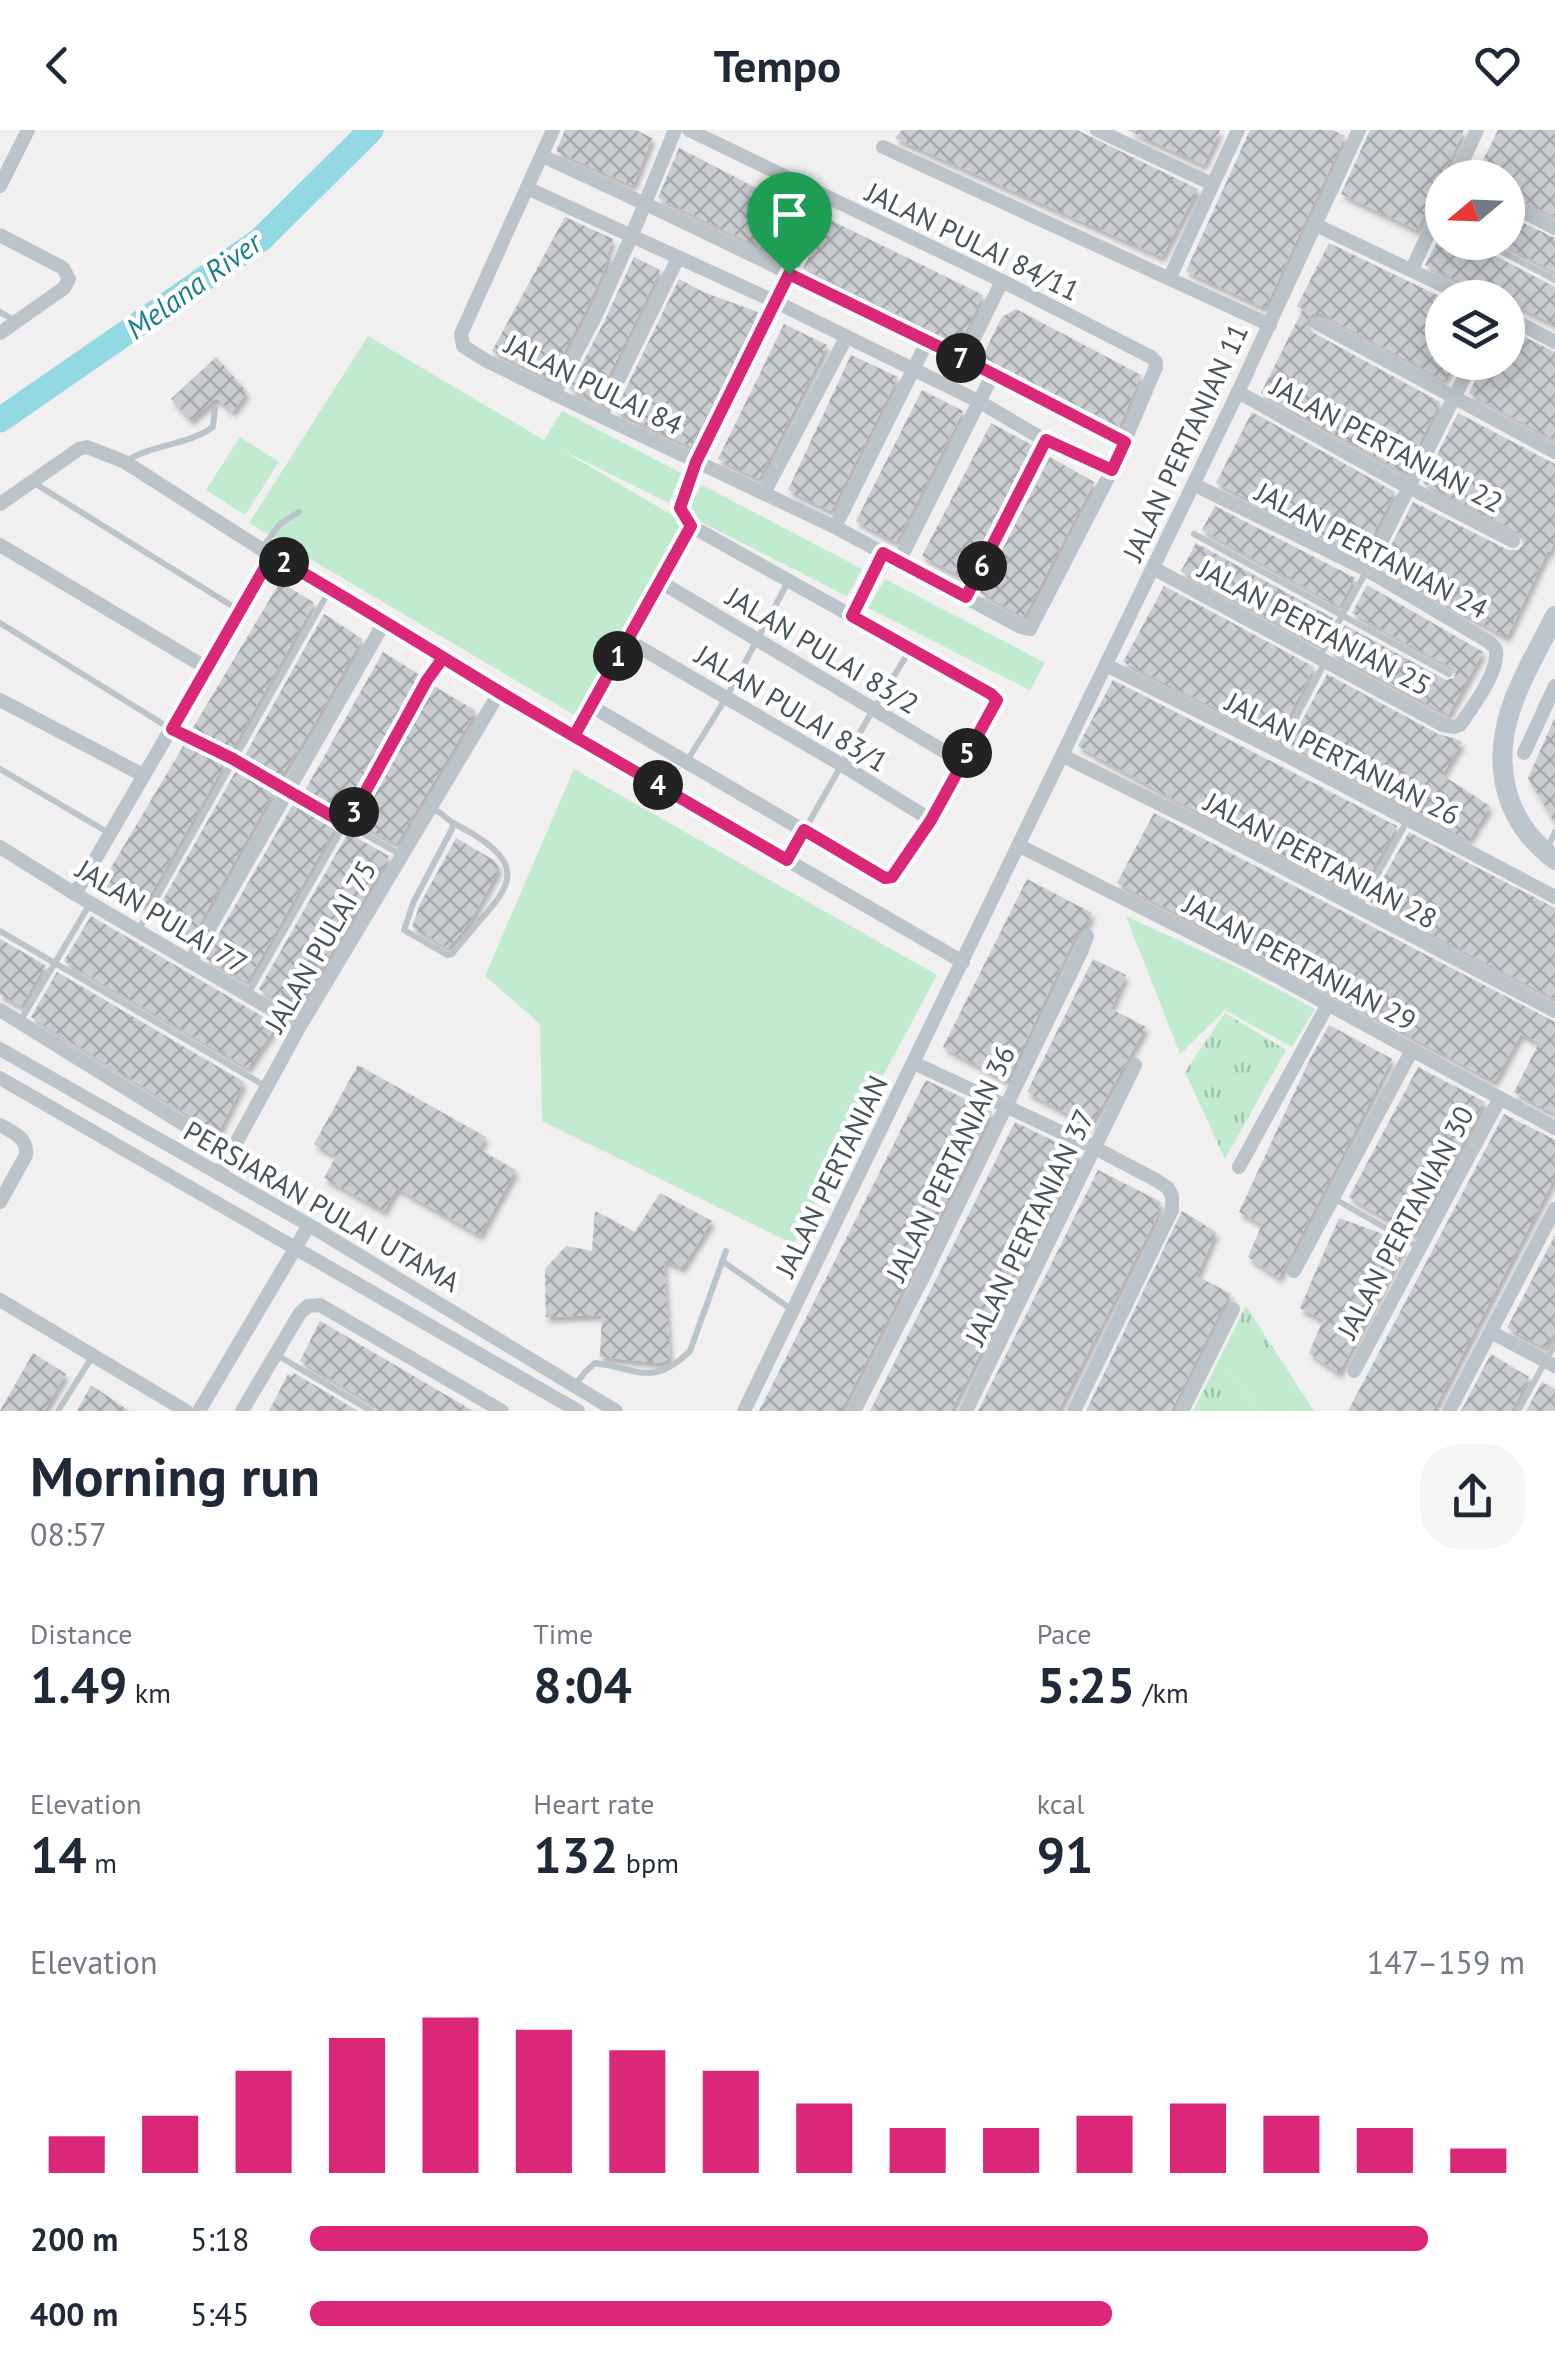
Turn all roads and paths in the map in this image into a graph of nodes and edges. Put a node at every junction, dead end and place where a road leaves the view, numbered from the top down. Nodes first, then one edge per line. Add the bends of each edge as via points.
1 (28, 130) edge
2 (553, 130) edge
3 (675, 130) edge
4 (689, 130) edge
5 (1097, 130) edge
6 (1238, 130) edge
7 (1477, 130) edge
8 (1354, 132) edge
9 (883, 147) dead end
10 (542, 156) junction
11 (1463, 160) edge
12 (4, 166) edge
13 (1212, 184) junction
14 (0, 186) edge
15 (528, 188) junction
16 (826, 198) junction
17 (644, 202) junction
18 (1525, 213) edge
19 (1316, 224) junction
20 (1555, 228) edge
21 (632, 235) junction
22 (0, 236) edge
23 (1425, 243) edge
24 (678, 258) junction
25 (1517, 260) edge
26 (1412, 269) junction
27 (789, 274) junction
28 (1170, 277) junction
29 (1433, 280) edge
30 (1555, 280) edge
31 (1002, 281) junction
32 (776, 302) junction
33 (0, 312) edge
34 (16, 322) junction
35 (1316, 323) dead end
36 (1270, 325) junction
37 (1525, 326) edge
38 (0, 333) edge
39 (846, 338) junction
40 (927, 342) junction
41 (1555, 342) edge
42 (964, 359) junction
43 (914, 369) junction
44 (993, 374) junction
45 (1463, 380) edge
46 (1238, 392) junction
47 (554, 394) junction
48 (1454, 398) junction
49 (980, 402) junction
50 (215, 408) dead end
51 (600, 415) junction
52 (1046, 440) junction
53 (1125, 442) junction
54 (1555, 452) edge
55 (125, 462) junction
56 (696, 462) junction
57 (1112, 470) junction
58 (31, 481) junction
59 (1193, 484) junction
60 (1409, 486) junction
61 (764, 493) junction
62 (0, 504) edge
63 (299, 512) dead end
64 (691, 526) junction
65 (834, 528) junction
66 (1194, 534) dead end
67 (1513, 540) dead end
68 (0, 545) edge
69 (266, 552) junction
70 (883, 553) junction
71 (899, 561) junction
72 (1153, 568) junction
73 (1367, 570) junction
74 (789, 580) junction
75 (659, 581) junction
76 (331, 589) junction
77 (966, 597) junction
78 (238, 610) junction
79 (1342, 615) junction
80 (852, 616) junction
81 (1555, 616) edge
82 (385, 621) junction
83 (0, 624) edge
84 (1030, 629) joint
85 (756, 639) junction
86 (627, 640) junction
87 (910, 649) junction
88 (443, 658) junction
89 (1322, 658) junction
90 (1106, 666) junction
91 (205, 667) junction
92 (1449, 674) dead end
93 (1555, 686) edge
94 (498, 692) junction
95 (726, 698) junction
96 (0, 700) edge
97 (589, 705) junction
98 (874, 708) junction
99 (1454, 728) joint
100 (172, 729) junction
101 (574, 736) junction
102 (1278, 751) junction
103 (1524, 753) dead end
104 (1063, 756) junction
105 (233, 759) junction
106 (686, 762) junction
107 (962, 762) junction
108 (842, 766) junction
109 (0, 769) edge
110 (143, 775) junction
111 (287, 791) junction
112 (430, 808) junction
113 (931, 820) junction
114 (1408, 820) junction
115 (453, 823) junction
116 (347, 825) junction
117 (804, 830) junction
118 (1555, 832) edge
119 (109, 833) junction
120 (1020, 846) junction
121 (0, 847) edge
122 (402, 856) junction
123 (1550, 856) edge
124 (787, 860) junction
125 (75, 894) junction
126 (1555, 897) edge
127 (91, 902) junction
128 (1359, 909) junction
129 (138, 930) junction
130 (0, 931) edge
131 (1087, 936) dead end
132 (190, 962) junction
133 (963, 962) junction
134 (55, 963) junction
135 (248, 995) junction
136 (1328, 1006) junction
137 (0, 1010) edge
138 (1555, 1011) edge
139 (20, 1021) junction
140 (300, 1026) junction
141 (0, 1049) edge
142 (1412, 1050) junction
143 (914, 1062) junction
144 (1136, 1065) dead end
145 (0, 1078) edge
146 (268, 1088) junction
147 (1500, 1098) junction
148 (1005, 1107) junction
149 (0, 1125) edge
150 (1555, 1128) edge
151 (1095, 1148) junction
152 (230, 1153) junction
153 (1239, 1167) dead end
154 (219, 1174) junction
155 (1334, 1198) junction
156 (0, 1202) edge
157 (1555, 1210) edge
158 (309, 1225) junction
159 (296, 1247) junction
160 (1420, 1248) junction
161 (726, 1250) dead end
162 (722, 1261) junction
163 (1294, 1271) dead end
164 (0, 1300) edge
165 (794, 1310) junction
166 (1233, 1310) dead end
167 (1491, 1332) junction
168 (1555, 1344) edge
169 (276, 1354) junction
170 (93, 1356) junction
171 (1550, 1363) edge
172 (1354, 1370) dead end
173 (576, 1385) junction
174 (477, 1405) edge
175 (58, 1411) edge
176 (186, 1411) edge
177 (200, 1411) edge
178 (242, 1411) edge
179 (371, 1411) edge
180 (502, 1411) edge
181 (578, 1411) edge
182 (616, 1411) edge
183 (744, 1411) edge
184 (854, 1411) edge
185 (966, 1411) edge
186 (1074, 1411) edge
187 (1182, 1411) edge
188 (1449, 1411) edge
189 (1518, 1411) edge

1 - 12 street
2 - 10 street
3 - 17 street
4 - 16 street, JALAN PULAI 84/11
5 - 13 street
6 - 13 street
7 - 11 street
8 - 19 street
9 - 28 street, JALAN PERTANIAN 11
10 - 15 street
10 - 17 street
12 - 14 street
13 - 28 street
15 - 21 street
15 - 47 street, JALAN PULAI 84 via 460,334 464,346
16 - 27 street
16 - 31 street, JALAN PULAI 84/11
17 - 21 street
17 - 27 street
18 - 20 street
19 - 26 street
19 - 36 street
21 - 24 street
21 - 47 street
22 - 34 street via 63,268 69,279
23 - 26 street
24 - 32 street
24 - 51 street
25 - 30 lane
26 - 29 street
27 - 32 street
27 - 40 street
28 - 36 street, JALAN PERTANIAN 11
31 - 42 street
31 - 53 street, JALAN PULAI 84/11 via 1156,362
32 - 39 street
32 - 56 street
33 - 34 lane
34 - 38 street
35 - 48 street
36 - 46 street, JALAN PERTANIAN 11
37 - 41 street
39 - 43 street
39 - 61 street
40 - 42 street
40 - 43 street
42 - 44 street
43 - 49 street
43 - 65 street
44 - 49 street
44 - 53 street
45 - 48 street
46 - 59 street, JALAN PERTANIAN 11
46 - 60 street, JALAN PERTANIAN 22
47 - 51 street, JALAN PULAI 84
48 - 54 street
48 - 60 street
49 - 52 street
49 - 71 street
50 - 55 lane via 213,427 200,436
51 - 56 street, JALAN PULAI 84
52 - 57 street
52 - 77 street
53 - 57 street, JALAN PULAI 84/11
55 - 58 street via 87,448
55 - 69 street
56 - 61 street, JALAN PULAI 84
56 - 64 street via 680,508
57 - 84 street, JALAN PULAI 84/11
58 - 62 street
58 - 78 lane
59 - 72 street, JALAN PERTANIAN 11
59 - 73 street, JALAN PERTANIAN 24
60 - 67 street, JALAN PERTANIAN 22
60 - 73 street
61 - 65 street, JALAN PULAI 84
63 - 69 lane via 280,524
64 - 74 street
64 - 75 street
65 - 70 street, JALAN PULAI 84
66 - 79 lane
68 - 91 street
69 - 76 street
69 - 78 street
70 - 71 street, JALAN PULAI 84
70 - 80 street
71 - 77 street, JALAN PULAI 84
72 - 89 street, JALAN PERTANIAN 25
72 - 90 street, JALAN PERTANIAN 11
73 - 79 lane
73 - 99 street, JALAN PERTANIAN 24 via 1496,649 1481,692
74 - 80 street
74 - 85 lane
75 - 85 street, JALAN PULAI 83/2
75 - 86 street
76 - 82 street
76 - 105 lane
77 - 84 street, JALAN PULAI 84
78 - 91 street
79 - 89 lane
79 - 92 lane
80 - 87 street
81 - 123 street via 1511,708 1501,757 1522,830
82 - 88 street
82 - 111 street
83 - 100 lane
85 - 95 lane
85 - 98 street, JALAN PULAI 83/2
86 - 95 street, JALAN PULAI 83/1
86 - 97 street
87 - 98 lane
87 - 107 street via 997,700
88 - 94 street
88 - 116 lane
89 - 99 street, JALAN PERTANIAN 25
89 - 102 lane
90 - 102 street, JALAN PERTANIAN 26
90 - 104 street, JALAN PERTANIAN 11
91 - 100 street
93 - 103 street
94 - 101 street
94 - 112 street, JALAN PULAI 75
95 - 106 lane
95 - 108 street, JALAN PULAI 83/1
96 - 110 street
97 - 101 street
97 - 106 street
98 - 107 street, JALAN PULAI 83/2
98 - 108 lane
100 - 105 lane
100 - 110 street
101 - 124 street
102 - 114 street, JALAN PERTANIAN 26
104 - 120 street, JALAN PERTANIAN 11
104 - 128 street, JALAN PERTANIAN 28
105 - 111 lane
105 - 129 lane
106 - 117 street
107 - 113 street
108 - 113 street, JALAN PULAI 83/1
108 - 117 lane
109 - 119 lane
110 - 119 street
111 - 116 lane
111 - 132 street
112 - 115 lane
112 - 122 street, JALAN PULAI 75
113 - 117 street via 885,878
114 - 126 street, JALAN PERTANIAN 26
114 - 128 lane
115 - 115 lane via 498,852 509,880 447,955 404,930
116 - 122 lane
116 - 135 lane
117 - 124 lane
118 - 123 lane
119 - 125 street
120 - 133 street, JALAN PERTANIAN 11
120 - 136 street, JALAN PERTANIAN 29
121 - 125 street, JALAN PULAI 77
122 - 140 street, JALAN PULAI 75
124 - 133 street
125 - 127 street, JALAN PULAI 77
127 - 129 street, JALAN PULAI 77
127 - 134 lane
128 - 138 street, JALAN PERTANIAN 28
129 - 132 street, JALAN PULAI 77
130 - 134 lane
131 - 148 street, JALAN PERTANIAN 36
132 - 135 street, JALAN PULAI 77
133 - 143 street, JALAN PERTANIAN
134 - 139 lane
134 - 146 lane
135 - 140 street, JALAN PULAI 77
136 - 142 street, JALAN PERTANIAN 29
136 - 153 street
137 - 139 street
139 - 152 street
140 - 146 street, JALAN PULAI 75
141 - 154 street, PERSIARAN PULAI UTAMA
142 - 147 street, JALAN PERTANIAN 29
142 - 155 street
143 - 148 street
143 - 165 street, JALAN PERTANIAN
144 - 151 street, JALAN PERTANIAN 37
145 - 159 street, PERSIARAN PULAI UTAMA
146 - 152 street, JALAN PULAI 75
147 - 150 street, JALAN PERTANIAN 29
147 - 160 street, JALAN PERTANIAN 30
148 - 151 street
148 - 184 street, JALAN PERTANIAN 36
149 - 156 street via 27,1148
151 - 185 street, JALAN PERTANIAN 37
151 - 186 street via 1168,1188 1172,1210
152 - 154 street, JALAN PULAI 75
154 - 158 street, PERSIARAN PULAI UTAMA
155 - 160 lane
155 - 163 street
157 - 167 street
158 - 159 street
158 - 173 street, PERSIARAN PULAI UTAMA
159 - 177 street
159 - 181 street, PERSIARAN PULAI UTAMA
160 - 172 street, JALAN PERTANIAN 30
161 - 162 lane
162 - 165 lane
162 - 173 lane via 690,1351 678,1364 649,1374 596,1363
164 - 170 street
165 - 183 street, JALAN PERTANIAN
166 - 187 street
167 - 171 street
167 - 188 street
168 - 171 lane
169 - 174 street via 300,1312 320,1305
169 - 178 street
169 - 179 lane
170 - 175 lane
170 - 176 street
171 - 189 lane
173 - 182 street, PERSIARAN PULAI UTAMA
174 - 180 street

